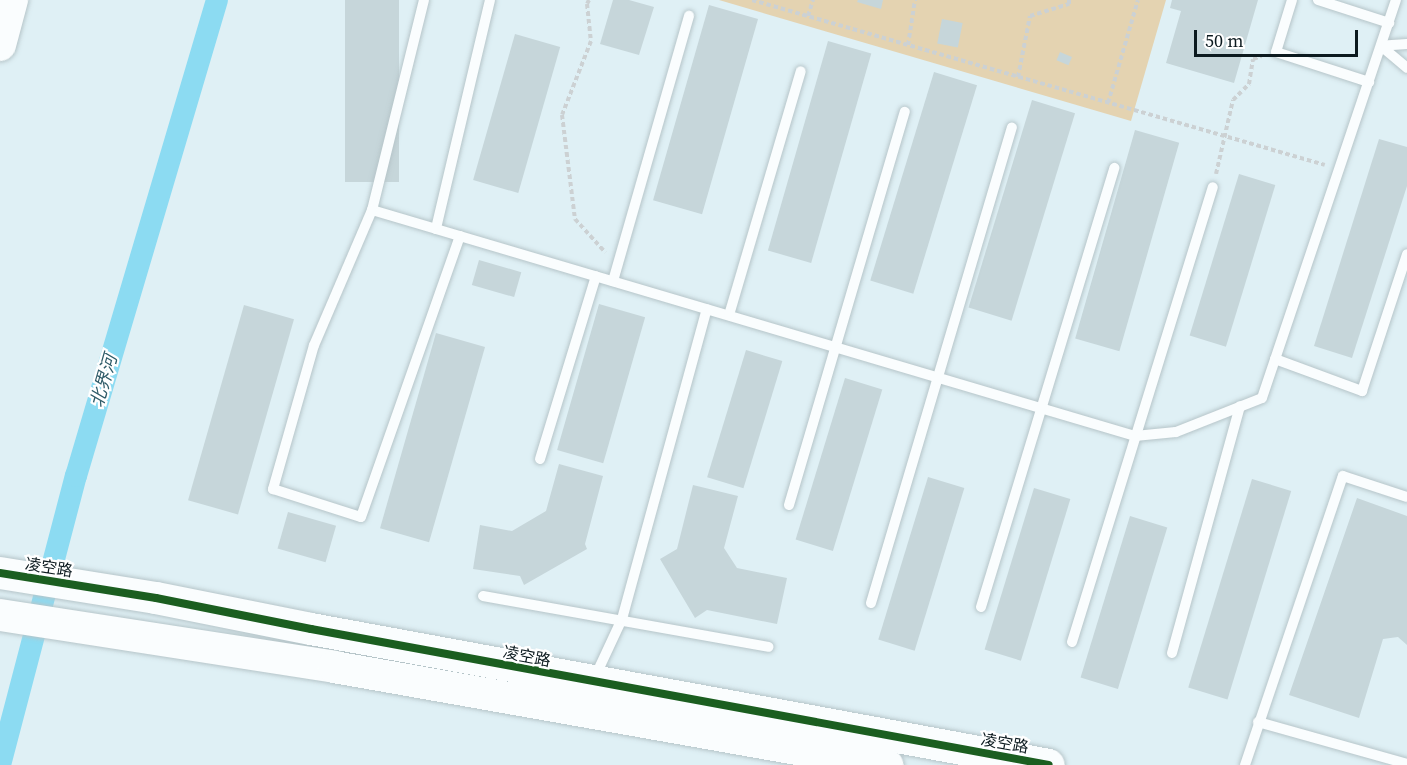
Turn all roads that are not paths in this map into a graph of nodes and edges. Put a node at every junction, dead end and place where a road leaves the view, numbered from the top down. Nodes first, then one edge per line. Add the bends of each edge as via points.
1 (12, 0) edge
2 (424, 0) edge
3 (490, 0) edge
4 (1292, 0) edge
5 (1318, 0) edge
6 (1396, 0) edge
7 (689, 16) dead end
8 (1389, 23) junction
9 (1407, 44) edge
10 (0, 45) edge
11 (1381, 46) junction
12 (1407, 68) edge
13 (801, 71) dead end
14 (1369, 82) junction
15 (905, 112) dead end
16 (1012, 127) dead end
17 (1114, 168) dead end
18 (1213, 187) road end
19 (372, 210) junction
20 (436, 229) junction
21 (460, 236) junction
22 (1407, 254) edge
23 (596, 276) junction
24 (613, 281) junction
25 (707, 309) junction
26 (729, 315) junction
27 (836, 347) junction
28 (1275, 359) junction
29 (936, 376) junction
30 (1240, 406) junction
31 (1042, 408) junction
32 (1134, 436) junction
33 (540, 459) dead end
34 (1407, 497) edge
35 (789, 505) dead end
36 (0, 573) edge
37 (483, 596) dead end
38 (871, 603) dead end
39 (981, 607) dead end
40 (0, 615) edge
41 (622, 619) junction
42 (1072, 642) dead end
43 (768, 647) dead end
44 (1172, 653) dead end
45 (593, 682) junction
46 (1258, 722) junction
47 (1407, 764) edge
48 (887, 765) edge
49 (1049, 765) edge
50 (1245, 765) edge

1 - 10 street
2 - 19 lane
3 - 20 lane
4 - 14 lane via 1276,52
5 - 8 lane
6 - 8 lane
7 - 24 lane
8 - 11 lane
9 - 11 lane
11 - 12 lane
11 - 14 lane
13 - 26 lane
14 - 28 lane
15 - 27 lane
16 - 29 lane
17 - 31 lane
18 - 32 lane
19 - 20 lane
19 - 21 lane via 314,345 273,489 361,517
20 - 21 lane
21 - 23 lane
22 - 28 lane via 1362,391
23 - 24 lane
23 - 33 lane
24 - 25 lane
25 - 26 lane
25 - 41 lane
26 - 27 lane
27 - 29 lane
27 - 35 lane
28 - 30 lane via 1262,398
29 - 31 lane
29 - 38 lane
30 - 32 lane via 1176,432
30 - 44 lane
31 - 32 lane
31 - 39 lane
32 - 42 lane
34 - 46 lane via 1343,476
36 - 45 street, 凌空路 via 156,598
37 - 41 lane
40 - 48 street via 334,667
41 - 43 lane
41 - 45 lane
45 - 49 street, 凌空路
46 - 47 lane
46 - 50 lane

